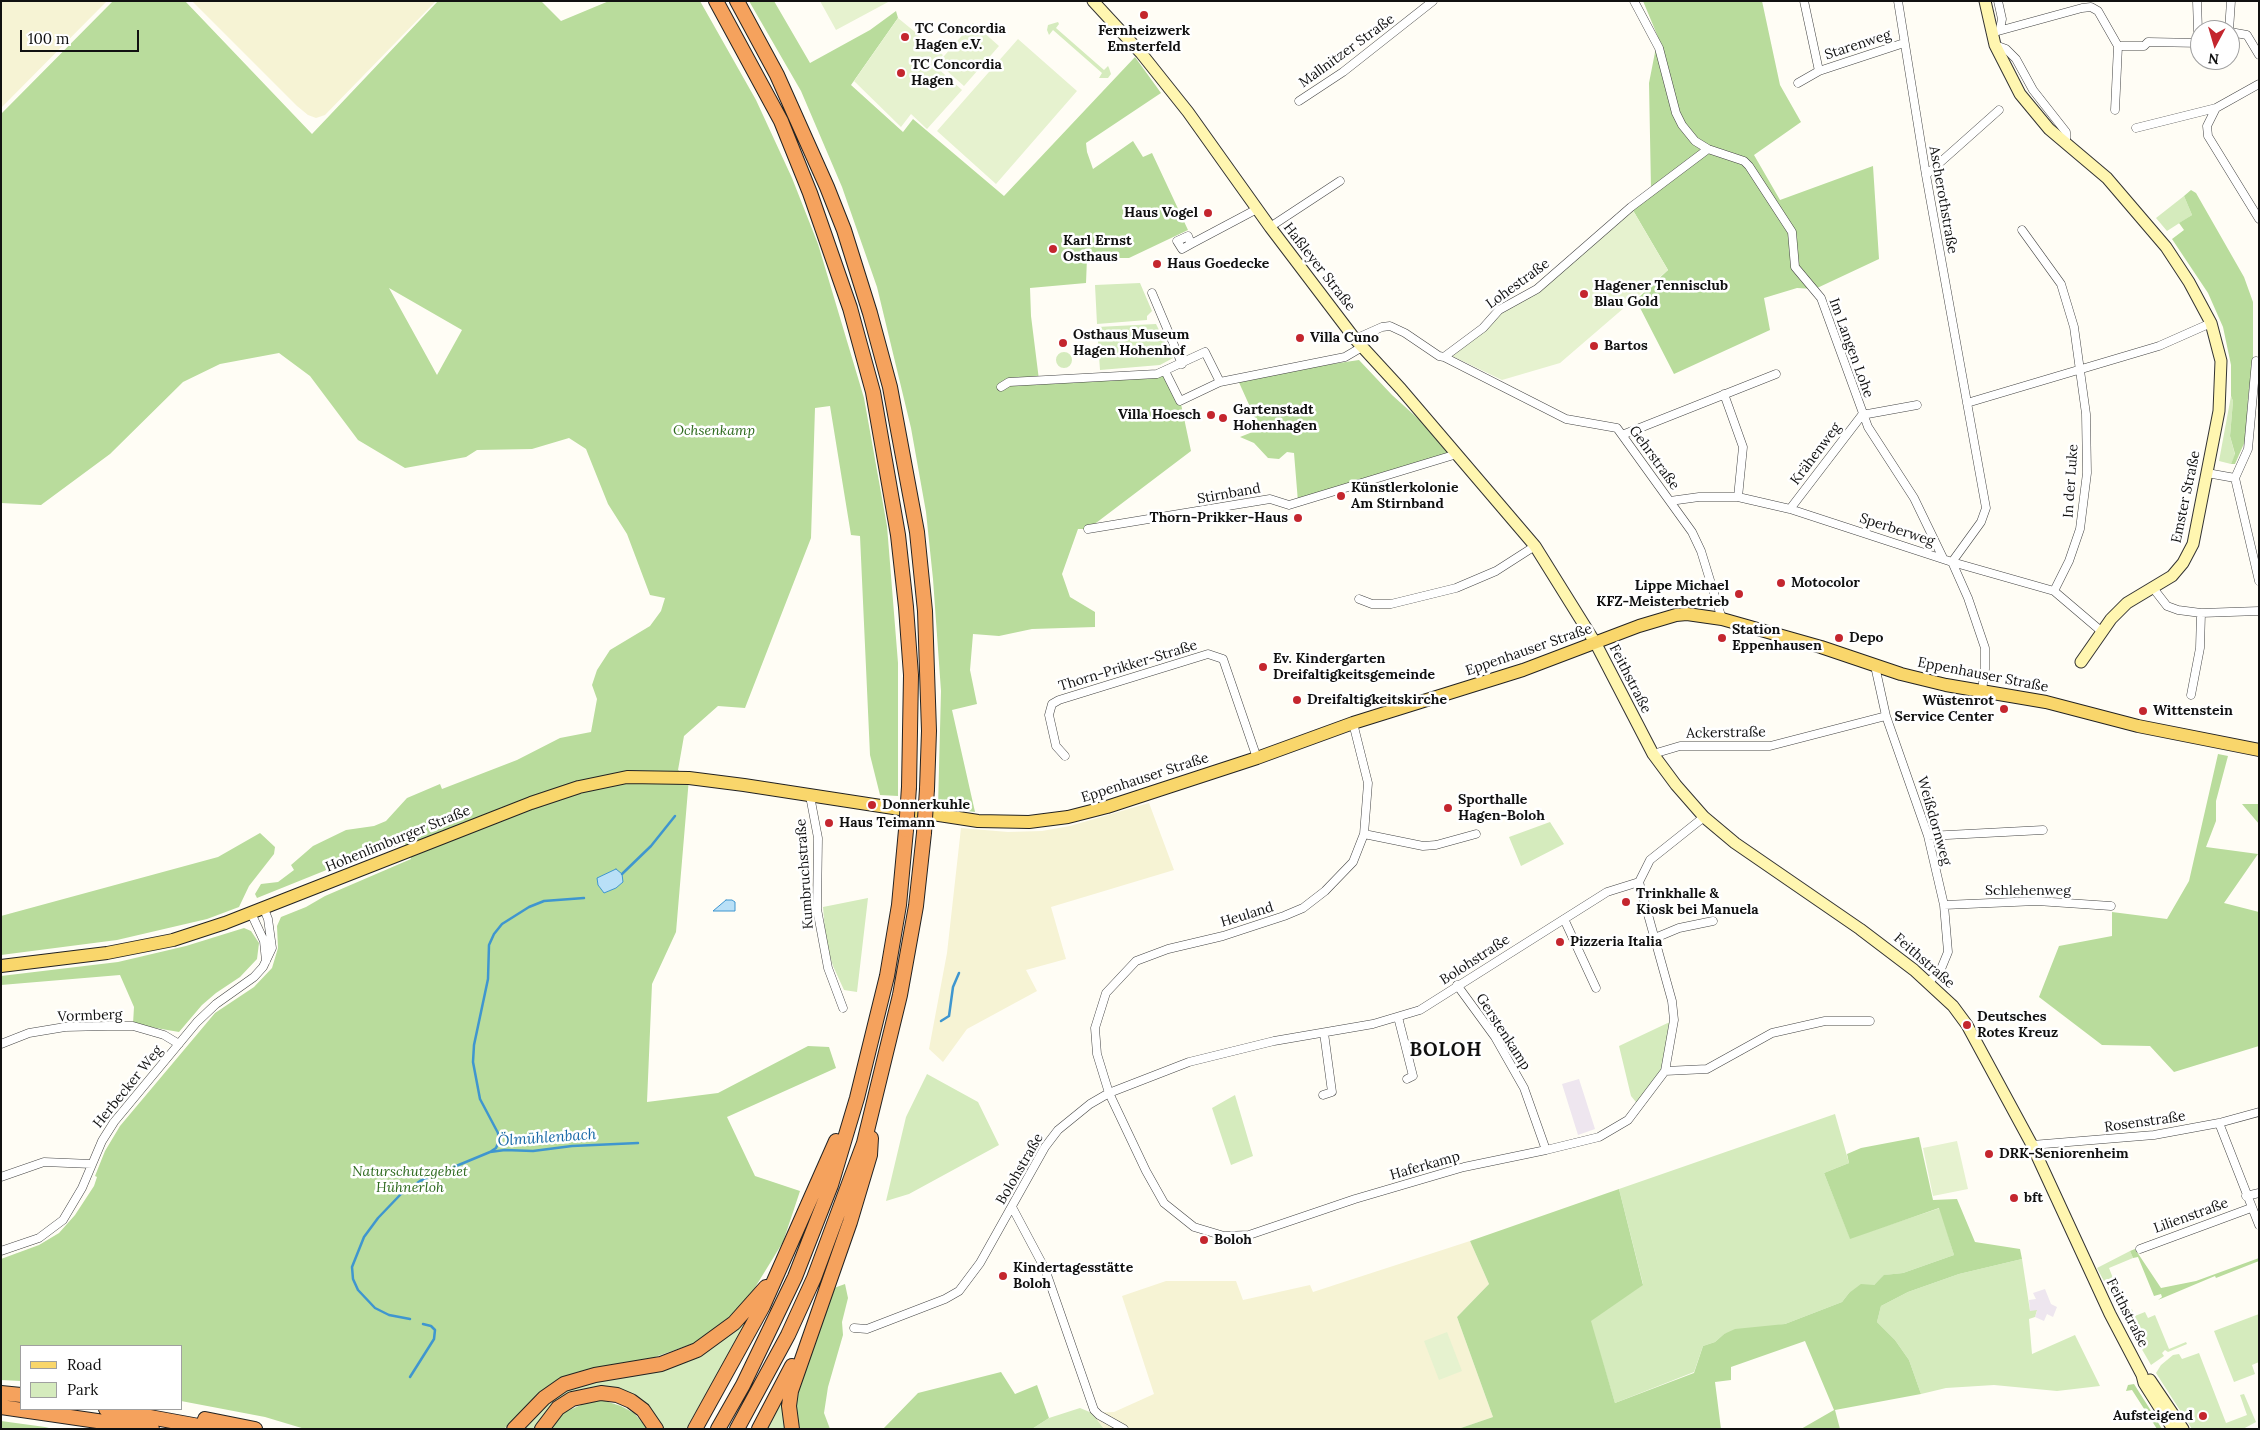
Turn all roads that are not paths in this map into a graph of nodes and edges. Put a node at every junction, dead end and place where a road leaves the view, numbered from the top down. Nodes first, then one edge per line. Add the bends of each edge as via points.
1 (716, 1) edge
2 (737, 1) edge
3 (1093, 1) edge
4 (1433, 1) edge
5 (1634, 1) edge
6 (1804, 1) edge
7 (1898, 1) edge
8 (1985, 1) edge
9 (1998, 1) edge
10 (2196, 1) edge
11 (2231, 1) edge
12 (2198, 20) edge
13 (2230, 20) edge
14 (1996, 31) junction
15 (2240, 33) edge
16 (1904, 42) junction
17 (2189, 43) edge
18 (2118, 46) junction
19 (2259, 55) edge
20 (1819, 70) junction
21 (1798, 82) dead end
22 (2259, 84) edge
23 (1299, 101) dead end
24 (2216, 108) junction
25 (1999, 110) dead end
26 (2114, 110) dead end
27 (2136, 128) dead end
28 (1708, 149) junction
29 (1926, 175) junction
30 (1340, 180) dead end
31 (1257, 209) junction
32 (2259, 219) edge
33 (1270, 227) junction
34 (2022, 230) dead end
35 (1192, 244) dead end
36 (1152, 293) dead end
37 (2211, 323) junction
38 (1359, 343) junction
39 (1444, 357) junction
40 (2256, 361) dead end
41 (1182, 364) junction
42 (2081, 369) junction
43 (1165, 371) junction
44 (1776, 374) dead end
45 (1220, 382) junction
46 (1001, 387) dead end
47 (1724, 394) junction
48 (1967, 403) junction
49 (1917, 405) dead end
50 (1862, 415) junction
51 (1622, 435) junction
52 (1457, 454) junction
53 (2207, 473) junction
54 (2235, 478) junction
55 (1738, 497) junction
56 (1670, 501) junction
57 (1790, 509) junction
58 (1088, 529) dead end
59 (1535, 546) junction
60 (1943, 558) junction
61 (1952, 562) junction
62 (2259, 581) edge
63 (2153, 588) junction
64 (2054, 591) junction
65 (1359, 599) dead end
66 (2259, 611) edge
67 (2201, 613) junction
68 (1722, 619) junction
69 (2101, 631) junction
70 (1596, 644) junction
71 (2081, 662) dead end
72 (1875, 666) junction
73 (1982, 690) junction
74 (2191, 695) dead end
75 (1886, 716) junction
76 (1353, 723) junction
77 (2259, 750) edge
78 (1653, 754) junction
79 (1065, 756) dead end
80 (1257, 758) junction
81 (810, 796) junction
82 (1704, 817) junction
83 (2043, 830) dead end
84 (1364, 834) junction
85 (1476, 834) dead end
86 (1928, 836) junction
87 (1639, 882) junction
88 (1944, 905) junction
89 (2112, 906) dead end
90 (258, 911) junction
91 (1564, 919) junction
92 (1713, 921) dead end
93 (1655, 938) junction
94 (266, 961) junction
95 (1, 966) edge
96 (1929, 982) junction
97 (1457, 986) junction
98 (1596, 988) dead end
99 (843, 1008) dead end
100 (1398, 1018) junction
101 (1870, 1021) dead end
102 (1324, 1033) junction
103 (1, 1044) edge
104 (179, 1044) junction
105 (1665, 1071) junction
106 (1412, 1076) dead end
107 (1109, 1093) junction
108 (1323, 1095) dead end
109 (858, 1098) junction
110 (874, 1107) junction
111 (2259, 1112) edge
112 (2219, 1123) junction
113 (2032, 1145) junction
114 (1546, 1150) junction
115 (92, 1164) junction
116 (1, 1177) edge
117 (2259, 1194) edge
118 (2246, 1196) junction
119 (1012, 1207) junction
120 (2251, 1208) junction
121 (2259, 1224) edge
122 (2140, 1248) dead end
123 (1, 1251) edge
124 (780, 1268) junction
125 (814, 1320) junction
126 (854, 1328) dead end
127 (2142, 1375) junction
128 (1, 1393) edge
129 (20, 1395) edge
130 (1, 1407) edge
131 (20, 1410) edge
132 (22, 1410) edge
133 (111, 1410) edge
134 (155, 1410) edge
135 (1, 1413) edge
136 (101, 1429) edge
137 (152, 1429) edge
138 (215, 1429) edge
139 (255, 1429) edge
140 (514, 1429) edge
141 (542, 1429) edge
142 (656, 1429) edge
143 (695, 1429) edge
144 (718, 1429) edge
145 (737, 1429) edge
146 (759, 1429) edge
147 (792, 1429) edge
148 (1124, 1429) edge
149 (2173, 1429) edge
150 (2183, 1429) edge

1 - 109 highway, bridge via 781,121 810,192 850,308 873,392 898,535 911,675 906,830 899,906 887,976
2 - 110 highway, bridge via 777,75 844,230 890,387 915,523 925,611 928,731 924,833 916,906 900,996
3 - 31 main road, Haßleyer Straße via 1138,49
4 - 23 street, Mallnitzer Straße via 1343,72
5 - 28 street, Im Langen Lohe via 1659,48 1676,113 1695,141
6 - 20 street, Starenweg
7 - 16 street, Ascherothstraße
8 - 14 main road, Emster Straße
9 - 14 street, Emster Straße via 2002,19
10 - 12 street
11 - 13 street
14 - 18 street via 2091,7 2098,11
14 - 37 main road, Emster Straße via 1995,45 2027,106 2048,129 2100,171 2152,229 2178,264
15 - 19 street via 2247,35
16 - 20 street, Starenweg
16 - 29 street, Ascherothstraße
17 - 18 street via 2148,42 2144,46
18 - 26 street
20 - 21 street, Starenweg
22 - 24 street
24 - 27 street
24 - 32 street via 2207,126 2208,136
25 - 29 street
28 - 39 street, Lohestraße via 1631,206 1537,289 1499,310 1482,328
28 - 50 street, Im Langen Lohe via 1749,166 1792,232 1795,267 1820,298
29 - 48 street, Ascherothstraße
30 - 33 street
31 - 33 main road, Haßleyer Straße
31 - 35 street
33 - 38 main road, Haßleyer Straße
34 - 42 street, In der Luke via 2061,284 2074,326
36 - 41 street
37 - 42 street via 2159,346
37 - 53 main road, Emster Straße via 2220,361 2221,391
38 - 39 street via 1390,326
38 - 45 street via 1345,358
38 - 52 main road, Haßleyer Straße
39 - 51 street, Gehrstraße via 1566,419 1612,426
40 - 54 street via 2248,449
41 - 43 street
41 - 45 street via 1205,352
42 - 48 street
42 - 64 street, In der Luke via 2086,414 2086,473 2080,529
43 - 45 street via 1180,401
43 - 46 street via 1009,382
44 - 47 street
47 - 51 street
47 - 55 street via 1742,447
48 - 61 street, Ascherothstraße via 1986,508 1981,522
49 - 50 street, Im Langen Lohe
50 - 57 street, Krähenweg
50 - 60 street, Im Langen Lohe via 1914,498
51 - 56 street, Gehrstraße
52 - 58 street, Stirnband via 1289,505 1270,499
52 - 59 main road, Haßleyer Straße
53 - 54 street
53 - 63 main road, Emster Straße via 2193,544 2172,576
54 - 62 street
55 - 56 street, Sperberweg
55 - 57 street, Sperberweg
56 - 68 street, Gehrstraße via 1701,551
57 - 60 street, Sperberweg
59 - 65 street via 1496,571 1456,588 1391,604 1372,604
59 - 70 main road, Haßleyer Straße
60 - 61 street, Sperberweg
61 - 64 street, Sperberweg
61 - 73 street via 1974,612 1985,648
63 - 67 street via 2167,606
63 - 69 main road, Emster Straße via 2127,603
64 - 69 street, Sperberweg
66 - 67 street
67 - 74 street via 2200,648
68 - 70 main road, Eppenhauser Straße via 1676,615
68 - 72 main road, Eppenhauser Straße
69 - 71 main road, Emster Straße
70 - 76 main road, Eppenhauser Straße
70 - 78 main road, Feithstraße
72 - 73 main road, Eppenhauser Straße via 1946,685
72 - 75 street, Weißdornweg
73 - 77 main road, Eppenhauser Straße
75 - 78 street, Ackerstraße via 1770,746 1680,746
75 - 86 street, Weißdornweg
76 - 80 main road, Eppenhauser Straße
76 - 84 street, Heuland via 1368,783
78 - 82 main road, Feithstraße
79 - 80 street, Thorn-Prikker-Straße via 1056,746 1049,714 1052,704 1208,654 1223,659
80 - 81 main road, Eppenhauser Straße via 1108,807 1029,822 978,821
81 - 90 main road, Hohenlimburger Straße via 689,778 627,777 591,784 485,820
81 - 99 street, Kumbruchstraße via 818,838 817,909 828,968
82 - 87 street via 1650,860
82 - 96 main road, Feithstraße via 1735,843 1860,929
83 - 86 street
84 - 85 street via 1422,846
84 - 107 street, Heuland via 1353,862 1303,908 1136,961 1106,993 1095,1028 1097,1054
86 - 88 street, Weißdornweg
87 - 91 street, Bolohstraße via 1607,892
87 - 93 street, Haferkamp
88 - 89 street, Schlehenweg via 2037,901
88 - 96 street, Weißdornweg via 1948,952 1941,969
90 - 94 street
90 - 94 street, Herbecker Weg via 272,942
90 - 95 main road, Hohenlimburger Straße via 149,946
91 - 97 street, Bolohstraße
91 - 98 street
92 - 93 street via 1678,928
93 - 105 street, Haferkamp via 1674,1020
94 - 104 street, Herbecker Weg via 254,977 205,1013
96 - 113 main road, Feithstraße via 1967,1025
97 - 100 street, Bolohstraße via 1420,1010
97 - 114 street, Gerstenkamp via 1495,1037 1524,1088
100 - 102 street, Bolohstraße
100 - 106 street
101 - 105 street via 1826,1021 1776,1032 1707,1070
102 - 107 street, Bolohstraße via 1274,1041 1189,1062
102 - 108 street via 1335,1090
103 - 104 street, Vormberg via 30,1032 65,1027 133,1026
104 - 115 street, Herbecker Weg via 106,1133
105 - 114 street, Haferkamp via 1628,1120 1599,1137
107 - 114 street, Haferkamp via 1146,1171 1168,1207 1194,1227 1224,1236 1249,1235 1464,1167
107 - 119 street, Bolohstraße via 1058,1130
109 - 124 highway via 841,1127
109 - 144 highway via 831,1185 795,1277
110 - 125 highway via 870,1155 850,1222
110 - 145 highway via 848,1191 814,1278 788,1335
111 - 112 street, Rosenstraße
112 - 113 street, Rosenstraße via 2119,1140
112 - 118 street
113 - 127 main road, Feithstraße via 2106,1307
115 - 116 street via 44,1162
115 - 123 street, Herbecker Weg via 79,1195 63,1220 39,1238
117 - 118 street, Lilienstraße
118 - 120 street
119 - 126 street, Bolohstraße via 980,1263 959,1291 867,1329
119 - 148 street via 1045,1269 1094,1410
120 - 121 street
120 - 122 street, Lilienstraße
124 - 140 highway via 734,1323 697,1350 662,1364 594,1375 564,1384 544,1398
124 - 143 highway via 743,1346
125 - 146 highway
125 - 147 highway via 791,1391
127 - 149 main road, Feithstraße
127 - 150 main road, Feithstraße via 2152,1381
128 - 129 highway
130 - 131 highway
132 - 137 highway
133 - 138 highway
134 - 139 highway
135 - 136 highway
141 - 142 highway via 558,1408 572,1399 601,1393 631,1401 643,1410

